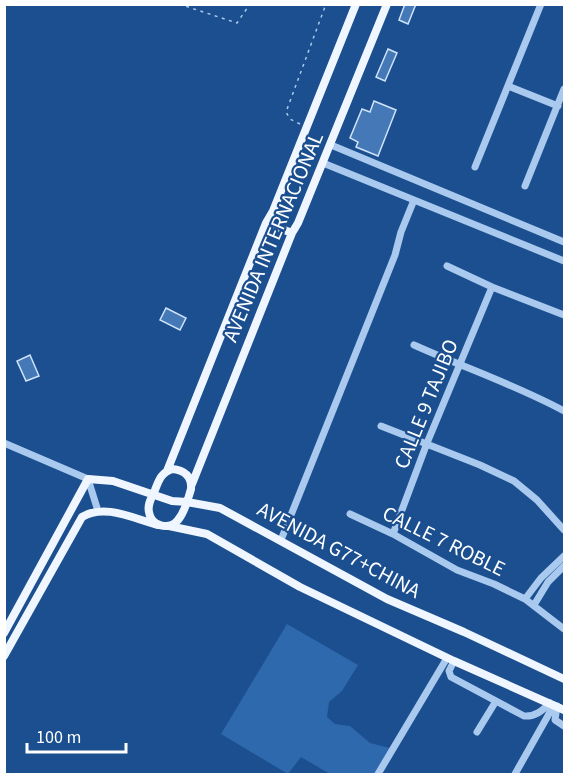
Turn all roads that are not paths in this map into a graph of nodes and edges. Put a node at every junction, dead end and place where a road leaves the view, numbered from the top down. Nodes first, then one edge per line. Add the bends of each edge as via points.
1 (357, 4) edge
2 (387, 4) edge
3 (541, 4) edge
4 (508, 86) junction
5 (564, 89) edge
6 (558, 106) junction
7 (331, 145) junction
8 (323, 163) junction
9 (475, 167) dead end
10 (525, 186) dead end
11 (414, 200) junction
12 (266, 223) junction
13 (292, 234) junction
14 (564, 242) edge
15 (564, 261) edge
16 (447, 266) dead end
17 (492, 287) junction
18 (564, 315) edge
19 (414, 345) dead end
20 (459, 365) junction
21 (564, 411) edge
22 (381, 426) dead end
23 (4, 443) edge
24 (427, 443) junction
25 (167, 471) junction
26 (88, 479) junction
27 (192, 484) junction
28 (153, 495) junction
29 (187, 502) junction
30 (98, 511) junction
31 (350, 514) dead end
32 (158, 525) junction
33 (169, 526) junction
34 (564, 530) edge
35 (393, 534) junction
36 (280, 540) junction
37 (564, 556) edge
38 (564, 566) edge
39 (525, 599) junction
40 (534, 605) junction
41 (564, 629) edge
42 (4, 633) edge
43 (4, 656) edge
44 (451, 659) junction
45 (564, 679) edge
46 (496, 701) junction
47 (556, 706) edge
48 (564, 726) edge
49 (477, 732) dead end
50 (378, 774) edge
51 (515, 774) edge

1 - 12 main road, AVENIDA INTERNACIONAL
2 - 7 main road, AVENIDA INTERNACIONAL
3 - 4 street
4 - 6 street
4 - 9 street
5 - 6 street
6 - 10 street
7 - 8 main road, AVENIDA INTERNACIONAL
7 - 14 street
8 - 11 street
8 - 13 main road, AVENIDA INTERNACIONAL
11 - 15 street
11 - 36 street
12 - 13 main road
12 - 25 main road, AVENIDA INTERNACIONAL
13 - 27 main road, AVENIDA INTERNACIONAL
16 - 17 street
17 - 18 street
17 - 20 street, CALLE 9 TAJIBO
19 - 20 street
20 - 21 street via 501,380
20 - 24 street, CALLE 9 TAJIBO
22 - 24 street
23 - 26 street
24 - 34 street via 514,481
24 - 35 street, CALLE 9 TAJIBO
25 - 27 main road via 183,472
25 - 28 main road
26 - 28 main road, AVENIDA G77+CHINA via 113,481
26 - 30 street
26 - 42 main road
27 - 29 main road
28 - 29 main road, AVENIDA G77+CHINA
28 - 32 main road via 148,511
29 - 33 main road via 179,520
29 - 36 main road, AVENIDA G77+CHINA via 220,508
30 - 32 main road
30 - 43 main road via 82,517
31 - 35 street, CALLE 7 ROBLE
32 - 33 main road
33 - 44 main road via 207,534 300,587
35 - 39 street, CALLE 7 ROBLE via 458,570
36 - 45 main road, AVENIDA G77+CHINA via 387,599
37 - 39 street
38 - 40 street
39 - 40 street, CALLE 7 ROBLE
40 - 41 street, CALLE 7 ROBLE
44 - 46 street via 451,677
44 - 47 main road
44 - 50 street
46 - 47 street via 524,716
46 - 49 street
47 - 48 street via 555,720
47 - 51 street

